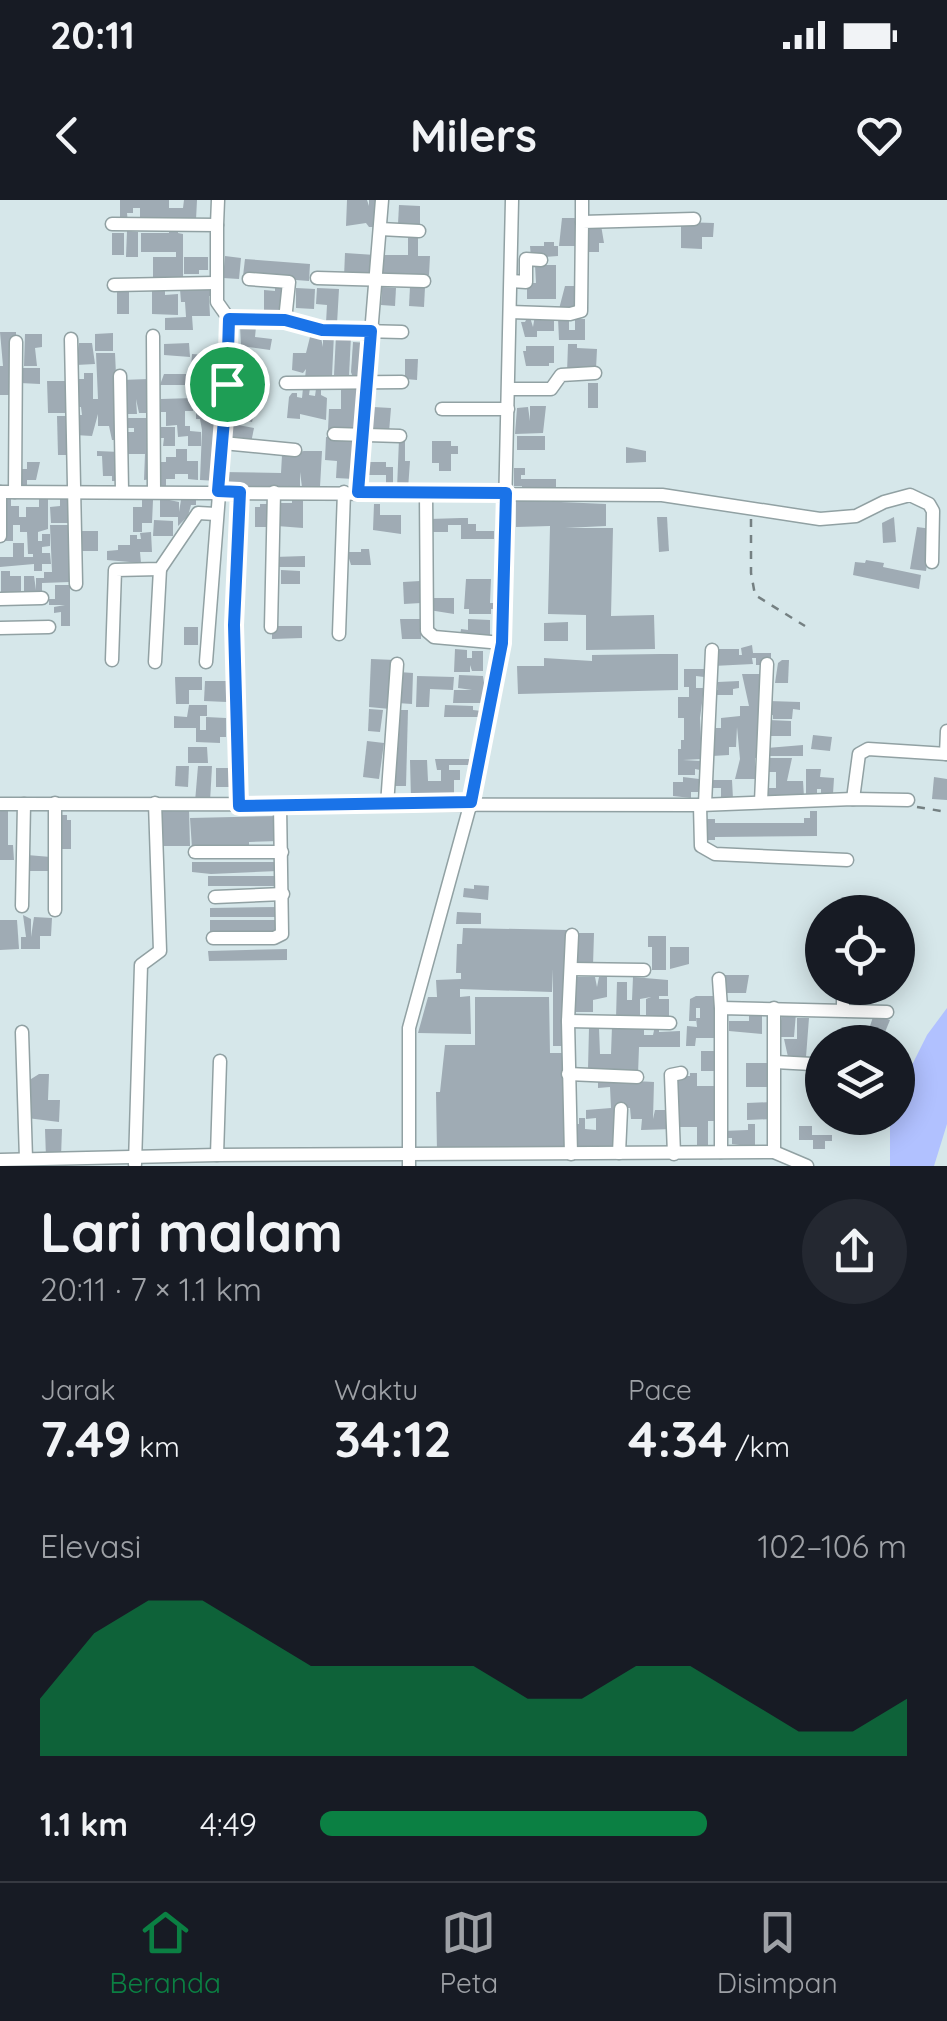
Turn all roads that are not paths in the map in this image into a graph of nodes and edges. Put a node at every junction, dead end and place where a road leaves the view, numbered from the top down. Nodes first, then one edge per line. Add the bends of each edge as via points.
1 (218, 200) edge
2 (382, 200) edge
3 (512, 200) edge
4 (582, 200) edge
5 (694, 220) dead end
6 (582, 222) junction
7 (112, 224) dead end
8 (217, 225) junction
9 (380, 229) junction
10 (419, 231) dead end
11 (540, 260) dead end
12 (317, 278) dead end
13 (250, 279) dead end
14 (376, 280) junction
15 (424, 281) dead end
16 (511, 281) junction
17 (215, 283) junction
18 (114, 286) dead end
19 (510, 312) junction
20 (229, 319) junction
21 (285, 320) junction
22 (371, 331) junction
23 (402, 332) dead end
24 (153, 336) dead end
25 (72, 339) dead end
26 (16, 342) dead end
27 (595, 372) dead end
28 (120, 376) dead end
29 (368, 382) junction
30 (402, 382) dead end
31 (286, 383) dead end
32 (509, 388) junction
33 (442, 409) dead end
34 (508, 409) junction
35 (334, 434) dead end
36 (364, 434) junction
37 (400, 436) dead end
38 (223, 443) junction
39 (295, 450) dead end
40 (73, 491) junction
41 (218, 491) junction
42 (5, 492) edge
43 (122, 492) junction
44 (154, 492) junction
45 (240, 492) junction
46 (274, 492) junction
47 (351, 492) junction
48 (426, 492) junction
49 (506, 493) junction
50 (216, 514) junction
51 (0, 536) edge
52 (932, 562) dead end
53 (160, 569) junction
54 (76, 584) dead end
55 (42, 598) dead end
56 (0, 599) edge
57 (49, 627) dead end
58 (271, 627) dead end
59 (0, 628) edge
60 (339, 634) dead end
61 (502, 643) junction
62 (712, 650) dead end
63 (112, 660) dead end
64 (155, 662) dead end
65 (206, 662) dead end
66 (397, 664) dead end
67 (767, 664) dead end
68 (947, 731) edge
69 (947, 754) edge
70 (853, 798) junction
71 (908, 800) road end
72 (471, 802) junction
73 (761, 802) junction
74 (55, 803) junction
75 (0, 804) edge
76 (24, 804) junction
77 (155, 804) junction
78 (703, 804) junction
79 (280, 805) junction
80 (387, 805) junction
81 (239, 806) junction
82 (195, 852) dead end
83 (282, 852) junction
84 (847, 860) dead end
85 (283, 894) junction
86 (215, 897) dead end
87 (22, 906) dead end
88 (55, 910) dead end
89 (572, 935) dead end
90 (214, 938) dead end
91 (571, 969) junction
92 (644, 970) dead end
93 (719, 979) dead end
94 (843, 1005) edge
95 (721, 1008) junction
96 (774, 1008) junction
97 (843, 1009) junction
98 (887, 1012) dead end
99 (568, 1022) junction
100 (670, 1022) dead end
101 (22, 1032) dead end
102 (220, 1061) dead end
103 (775, 1062) junction
104 (805, 1064) edge
105 (568, 1074) junction
106 (681, 1074) dead end
107 (637, 1076) dead end
108 (621, 1110) dead end
109 (774, 1152) junction
110 (571, 1154) junction
111 (216, 1155) junction
112 (725, 1157) edge
113 (629, 1158) edge
114 (680, 1158) edge
115 (0, 1160) edge
116 (409, 1160) edge
117 (533, 1160) edge
118 (589, 1160) edge
119 (34, 1161) edge
120 (135, 1162) edge
121 (807, 1166) edge

1 - 8 street
2 - 9 street
3 - 16 street
4 - 6 street
5 - 6 street
6 - 19 street via 581,312
7 - 8 street
8 - 17 street
9 - 10 street
9 - 14 street
11 - 16 street via 526,260 526,282
12 - 14 street
13 - 21 street via 295,282
14 - 15 street
14 - 22 street
16 - 19 street
17 - 18 street
17 - 20 street via 216,302
19 - 32 street
20 - 21 street
20 - 38 street
21 - 22 street via 322,330
22 - 23 street
22 - 29 street
24 - 44 street
25 - 40 street
26 - 42 street
27 - 32 street via 561,375 551,389
28 - 43 street
29 - 30 street
29 - 31 street
29 - 36 street
32 - 34 street
33 - 34 street
34 - 49 street
35 - 36 street
36 - 37 street
36 - 47 street
38 - 39 street
38 - 41 street
40 - 42 street
40 - 43 street
40 - 54 street
41 - 44 street
41 - 45 street
41 - 50 street
42 - 51 street
43 - 44 street
45 - 46 street
45 - 81 street via 234,625
46 - 47 street
46 - 58 street
47 - 48 street
47 - 60 street
48 - 49 street
48 - 61 street via 427,630 434,637
49 - 52 street via 662,495 837,518 910,495 932,511
49 - 61 street
50 - 53 street via 198,513
50 - 65 street
53 - 63 street via 115,570
53 - 64 street
55 - 56 street
57 - 59 street
61 - 72 street
62 - 78 street
66 - 80 street
67 - 73 street
68 - 69 street
69 - 70 street via 859,754
70 - 71 street
70 - 73 street
72 - 78 street
72 - 80 street
72 - 116 street via 408,1028
73 - 78 street
74 - 76 street
74 - 77 street
74 - 88 street
75 - 76 street
76 - 87 street
77 - 81 street
77 - 120 street via 160,951 141,965
78 - 84 street via 701,846 715,854
79 - 80 street
79 - 81 street
79 - 83 street
82 - 83 street
83 - 85 street
85 - 86 street
85 - 90 street via 280,937
89 - 91 street
91 - 92 street
91 - 99 street
93 - 95 street
94 - 97 street
95 - 96 street
95 - 112 street
96 - 97 street
96 - 103 street
97 - 98 street
99 - 100 street
99 - 105 street
101 - 119 street
102 - 111 street
103 - 104 street
103 - 109 street
105 - 107 street
105 - 110 street
106 - 114 street via 672,1075
108 - 113 street
109 - 112 street
109 - 121 street
110 - 117 street
110 - 118 street
111 - 116 street
111 - 120 street
112 - 114 street
113 - 114 street
113 - 118 street
115 - 119 street
116 - 117 street
119 - 120 street

